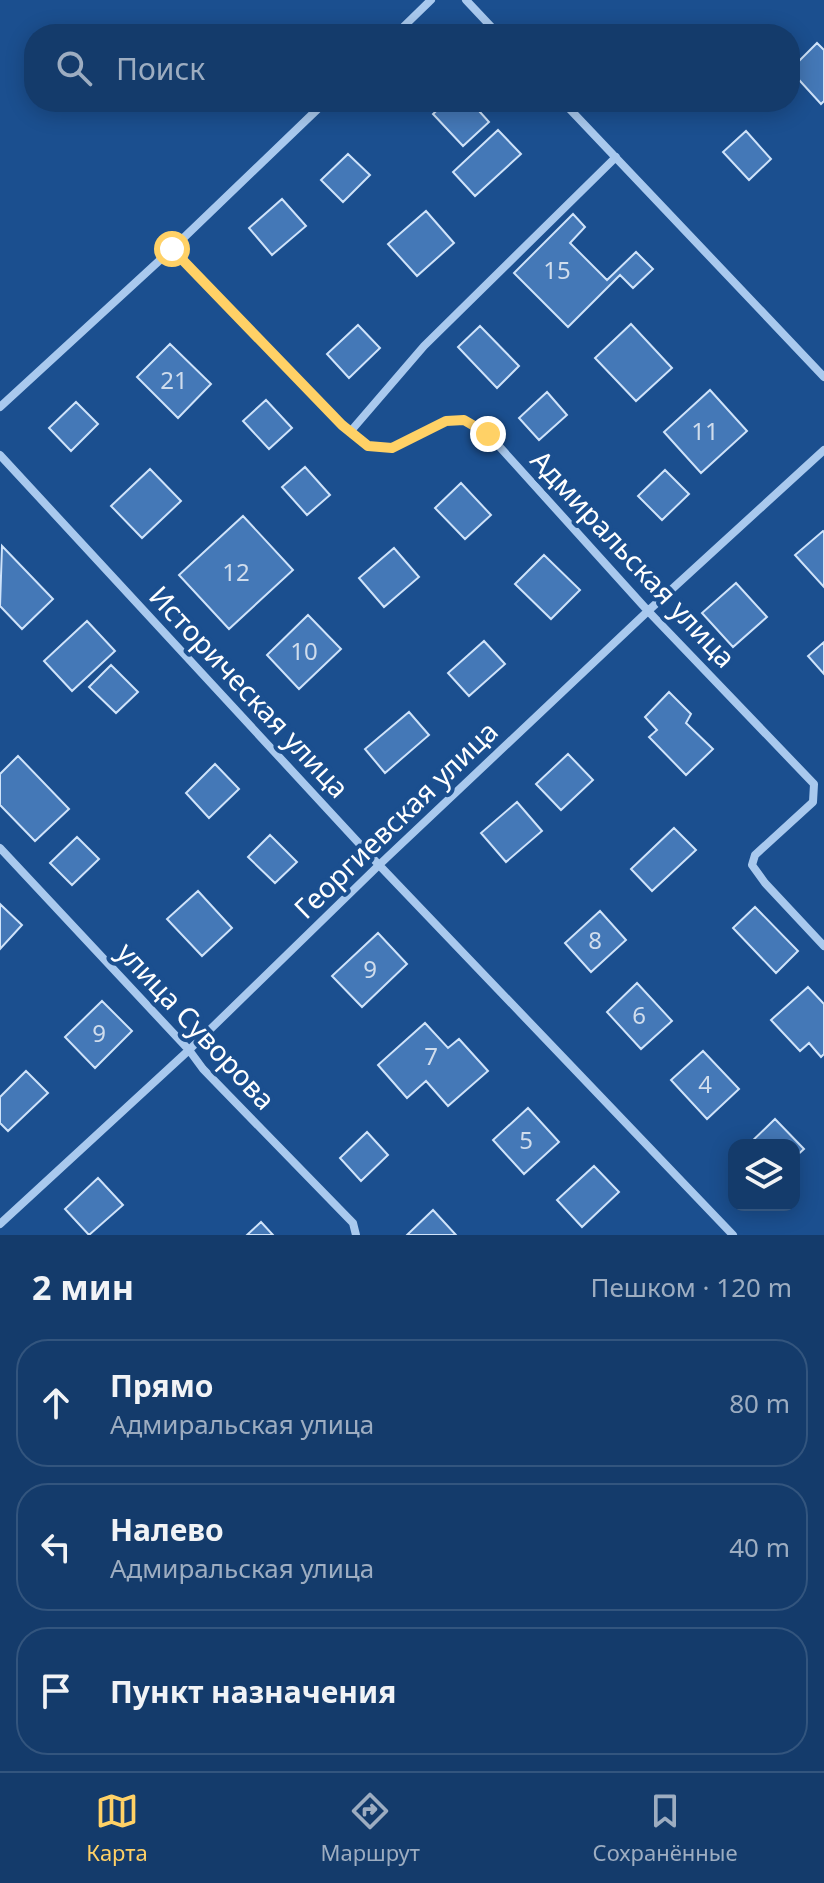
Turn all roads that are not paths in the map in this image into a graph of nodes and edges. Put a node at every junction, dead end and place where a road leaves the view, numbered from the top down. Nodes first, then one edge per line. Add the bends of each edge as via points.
1 (431, 0) edge
2 (466, 0) edge
3 (406, 24) edge
4 (489, 24) edge
5 (315, 112) edge
6 (573, 112) edge
7 (616, 157) junction
8 (172, 249) junction
9 (824, 377) edge
10 (0, 407) edge
11 (350, 432) junction
12 (824, 450) edge
13 (0, 455) edge
14 (648, 611) junction
15 (0, 848) edge
16 (379, 865) junction
17 (824, 946) edge
18 (189, 1050) junction
19 (0, 1224) edge
20 (356, 1235) edge
21 (733, 1235) edge

1 - 3 street
2 - 4 street
5 - 8 street
6 - 7 street
7 - 9 street
7 - 11 street via 424,346
8 - 10 street
8 - 11 street, Адмиральская улица
11 - 14 street, Адмиральская улица via 368,446 392,448 446,421 464,420 488,434
12 - 14 street, Георгиевская улица
13 - 16 street, Историческая улица
14 - 16 street, Георгиевская улица
14 - 17 street, Адмиральская улица via 814,784 813,802 755,855 752,865
15 - 18 street, улица Суворова
16 - 18 street, Георгиевская улица
16 - 21 street, Историческая улица
18 - 19 street, Георгиевская улица
18 - 20 street, улица Суворова via 353,1223

